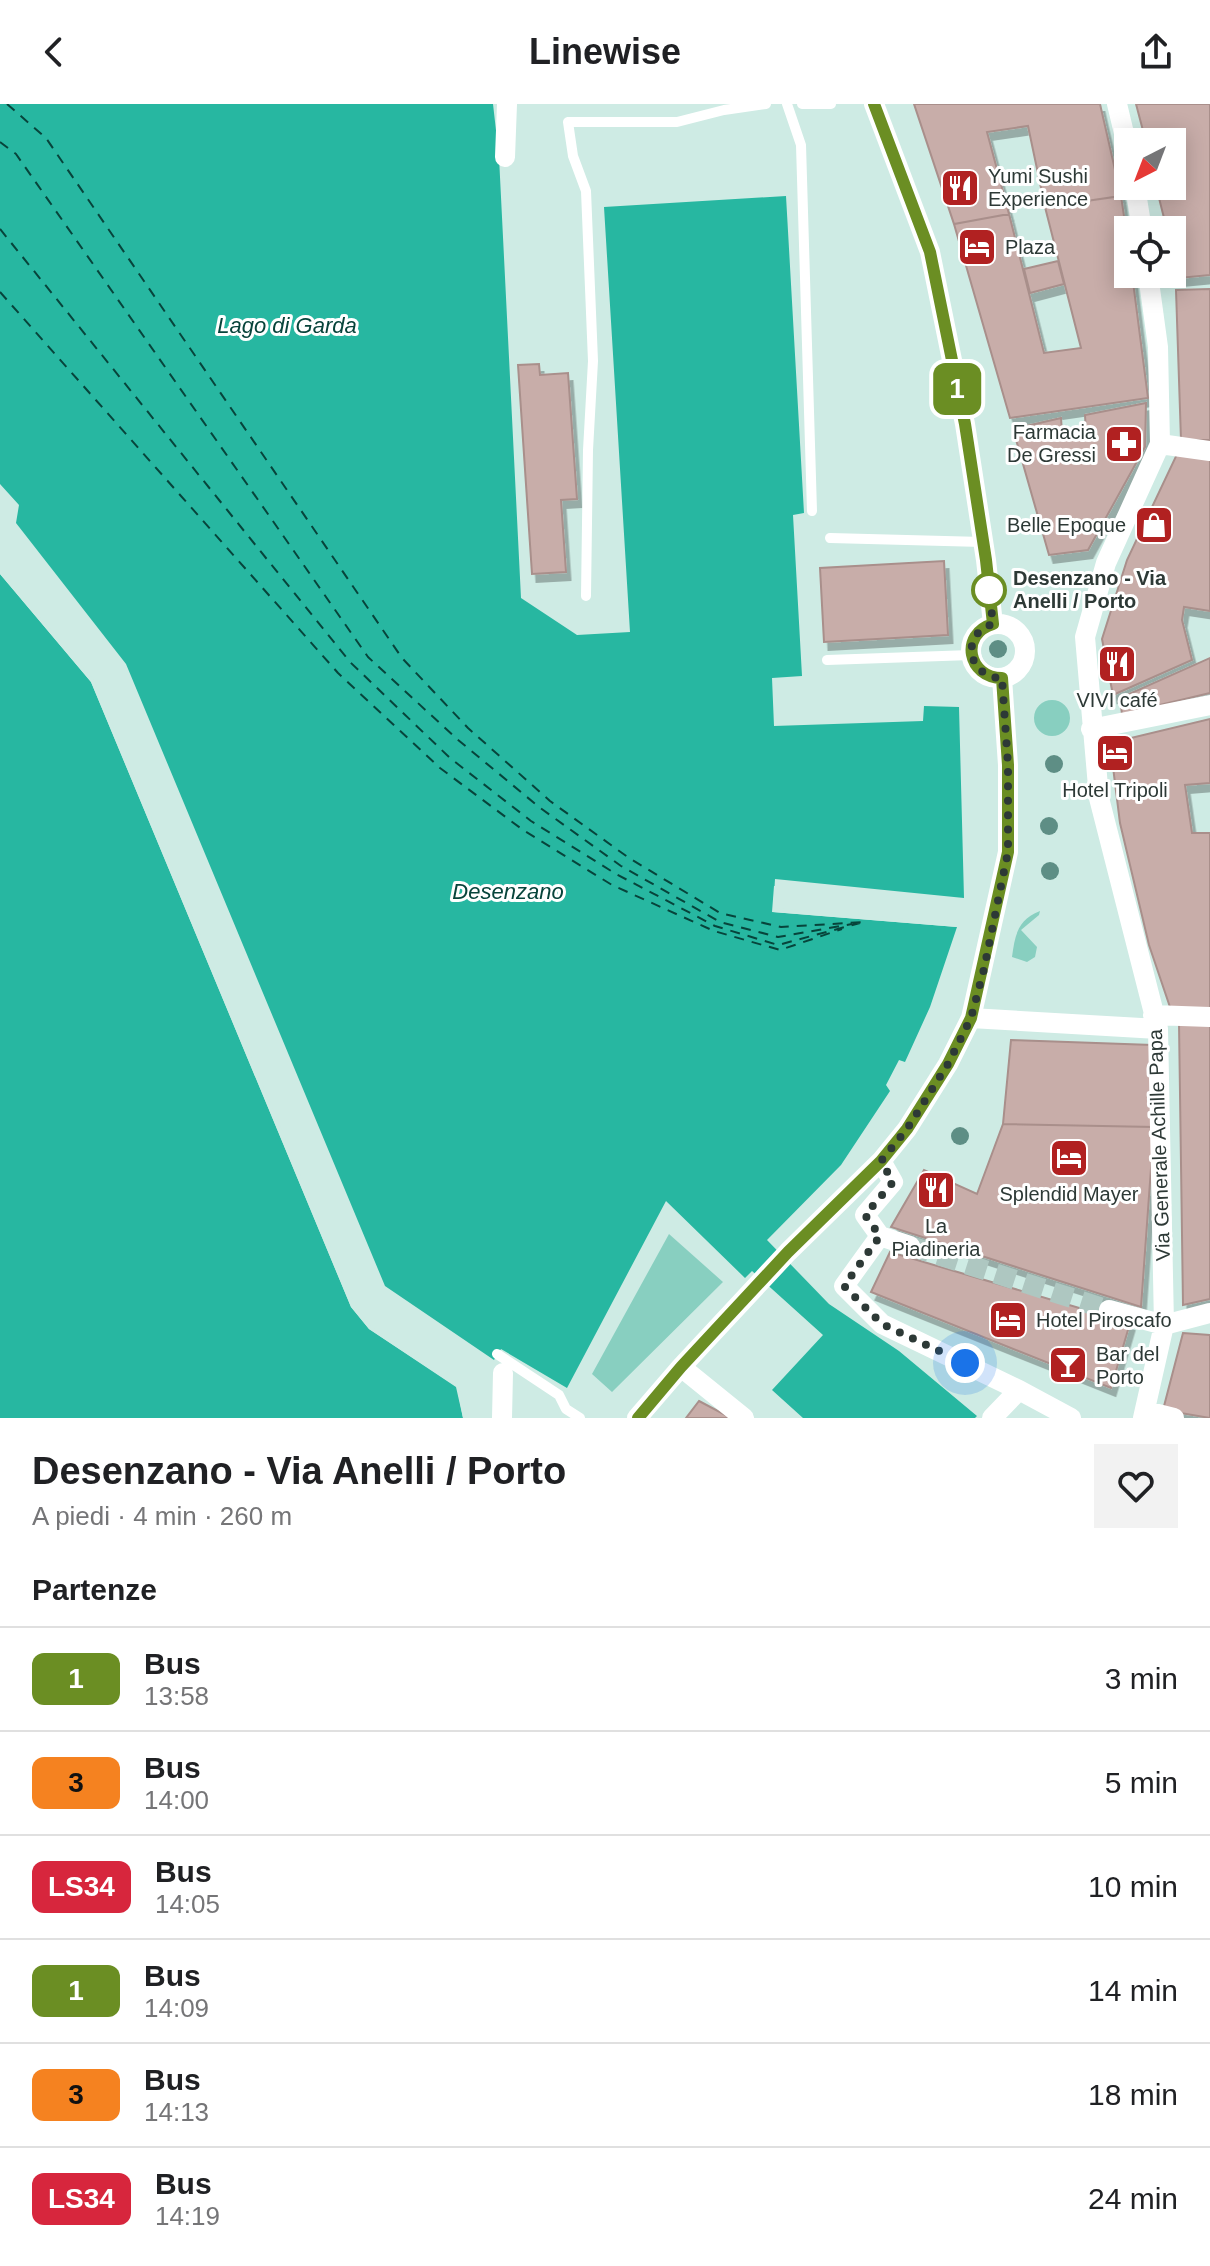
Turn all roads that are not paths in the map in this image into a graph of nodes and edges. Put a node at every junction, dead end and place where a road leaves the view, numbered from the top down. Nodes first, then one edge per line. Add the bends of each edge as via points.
1 (507, 104) edge
2 (766, 104) edge
3 (787, 104) edge
4 (802, 104) edge
5 (831, 104) edge
6 (874, 104) edge
7 (1117, 104) edge
8 (1123, 128) edge
9 (505, 157) dead end
10 (1150, 288) edge
11 (1160, 444) junction
12 (1210, 451) edge
13 (812, 511) dead end
14 (830, 538) dead end
15 (983, 542) junction
16 (586, 596) dead end
17 (993, 624) junction
18 (971, 655) junction
19 (827, 660) dead end
20 (1002, 678) junction
21 (1210, 705) edge
22 (1091, 729) junction
23 (1210, 1017) edge
24 (971, 1018) junction
25 (1156, 1022) junction
26 (881, 1161) junction
27 (880, 1236) junction
28 (910, 1246) tunnel mouth
29 (1109, 1310) tunnel mouth
30 (1210, 1313) edge
31 (1164, 1325) junction
32 (500, 1363) joint
33 (681, 1367) junction
34 (1019, 1390) junction
35 (1145, 1415) edge
36 (502, 1418) edge
37 (580, 1418) edge
38 (637, 1418) edge
39 (744, 1418) edge
40 (992, 1418) edge
41 (1071, 1418) edge
42 (1174, 1418) edge

1 - 9 street
2 - 16 lane via 677,122 568,122 586,191 593,361
3 - 13 lane via 801,145
4 - 5 lane
6 - 15 street via 930,252
7 - 8 street
10 - 11 street via 1158,347
11 - 12 street
11 - 22 street, Via Generale Achille Papa via 1106,563 1085,637
14 - 15 lane
15 - 17 street
17 - 18 street via 975,635
17 - 20 street via 1010,626 1025,646 1022,663
18 - 19 lane
18 - 20 street via 985,675
20 - 24 street via 1008,852
21 - 22 street
22 - 25 street, Via Generale Achille Papa via 1099,798
23 - 25 street
24 - 25 street
24 - 26 street via 948,1064
25 - 31 street, Via Generale Achille Papa
26 - 27 street via 893,1182 865,1215
26 - 33 street
27 - 28 street
27 - 34 street via 844,1286 882,1324
29 - 31 street
30 - 31 street
31 - 35 street, Via Generale Achille Papa
32 - 36 street
32 - 37 lane via 559,1395 566,1409
33 - 38 street
33 - 39 street
34 - 40 street
34 - 41 street
35 - 42 street

